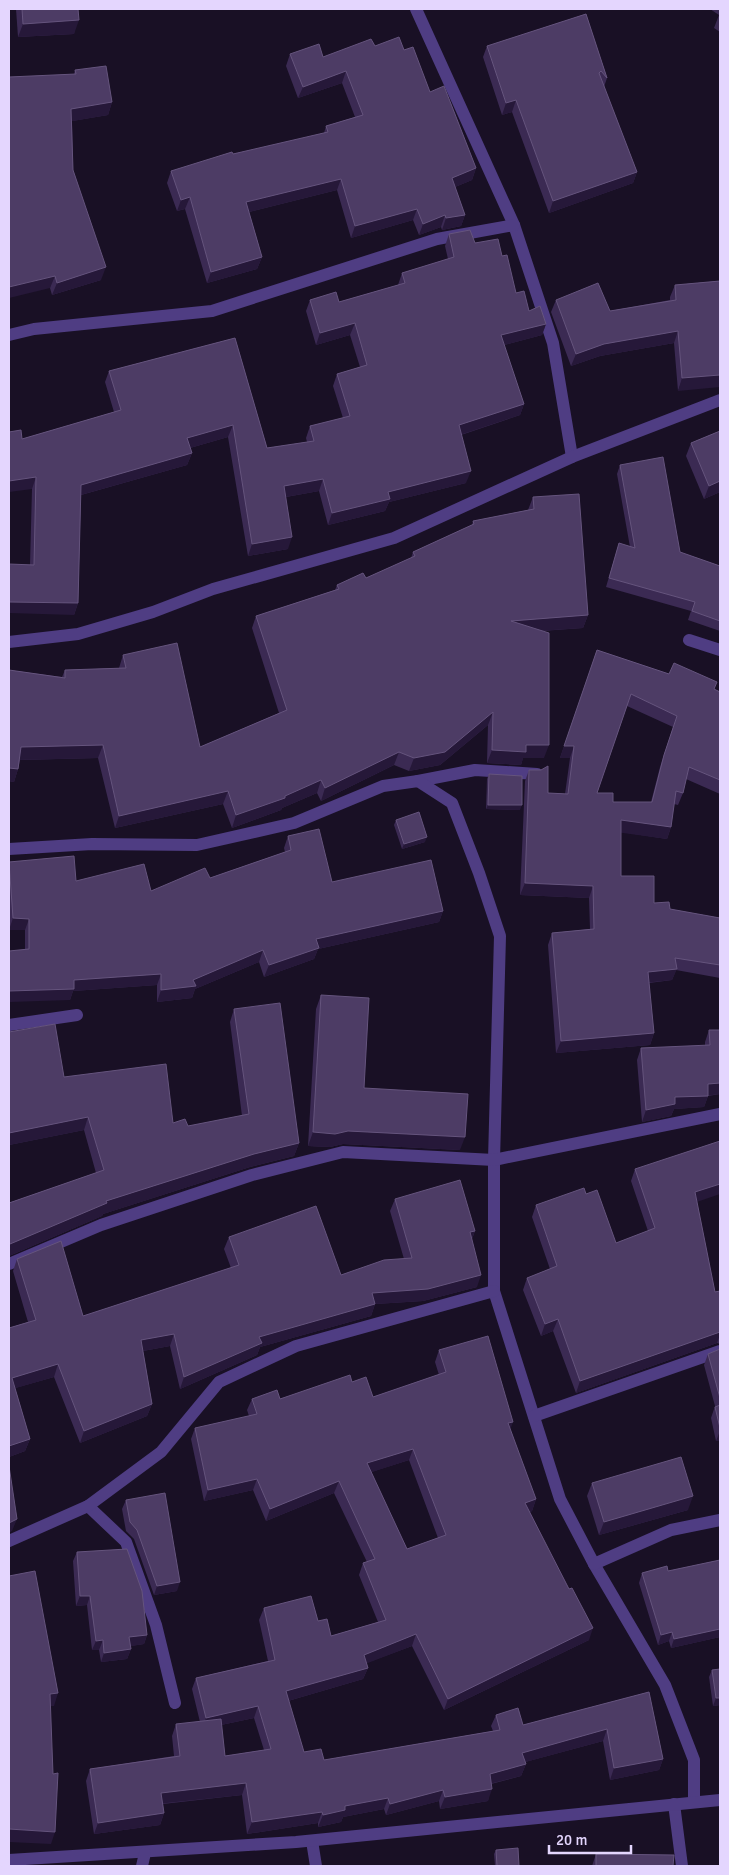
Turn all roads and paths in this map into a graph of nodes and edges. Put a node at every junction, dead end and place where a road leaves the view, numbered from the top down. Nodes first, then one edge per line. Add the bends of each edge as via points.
1 (416, 9) edge
2 (514, 225) junction
3 (9, 335) edge
4 (720, 400) edge
5 (572, 457) junction
6 (689, 640) dead end
7 (9, 642) edge
8 (720, 650) edge
9 (537, 774) edge
10 (418, 781) junction
11 (9, 849) edge
12 (77, 1015) dead end
13 (9, 1025) edge
14 (720, 1114) edge
15 (494, 1160) junction
16 (9, 1264) edge
17 (494, 1291) junction
18 (720, 1351) edge
19 (534, 1416) junction
20 (88, 1506) junction
21 (720, 1520) edge
22 (9, 1541) edge
23 (594, 1564) junction
24 (175, 1704) dead end
25 (720, 1800) edge
26 (694, 1802) junction
27 (674, 1804) junction
28 (312, 1841) junction
29 (145, 1853) junction
30 (9, 1860) edge
31 (142, 1866) edge
32 (316, 1866) edge
33 (682, 1866) edge

1 - 2 street
2 - 3 street via 437,239 212,311 34,329
2 - 5 street via 553,343
4 - 5 street
5 - 7 street via 394,538 213,589 153,612 78,634
6 - 8 street
9 - 10 street via 475,770
10 - 11 street via 383,786 294,824 197,845 92,844
10 - 15 street via 452,804 500,936
12 - 13 street
14 - 15 street
15 - 16 street via 344,1152 252,1175 168,1203
15 - 17 street
17 - 19 street
17 - 20 street via 296,1346 219,1382 161,1452
18 - 19 street
19 - 23 street via 560,1499
20 - 22 street
20 - 24 street via 126,1542 156,1625
21 - 23 street via 670,1530
23 - 26 street via 665,1685 694,1760
25 - 26 street
26 - 27 street
27 - 28 street
27 - 33 street
28 - 29 street
28 - 32 street
29 - 30 street
29 - 31 street

